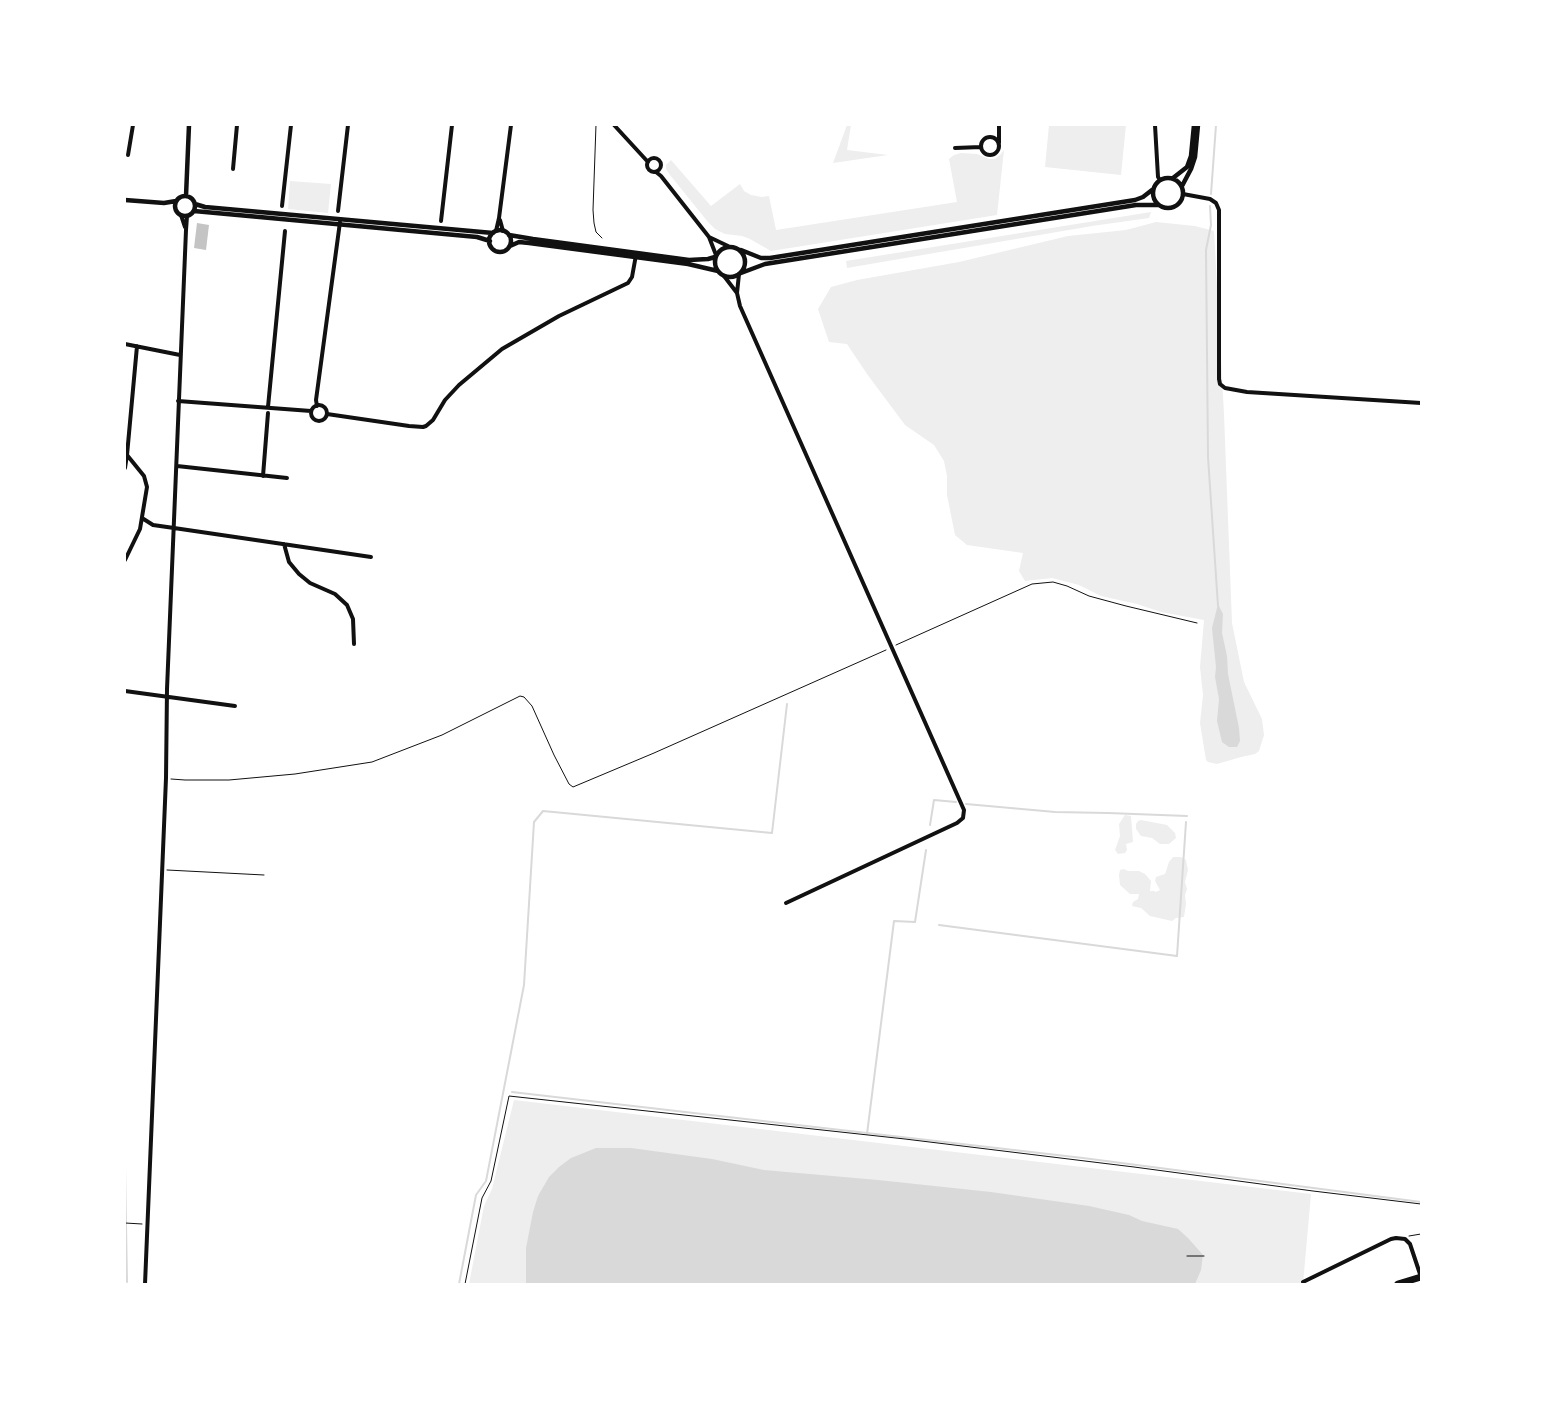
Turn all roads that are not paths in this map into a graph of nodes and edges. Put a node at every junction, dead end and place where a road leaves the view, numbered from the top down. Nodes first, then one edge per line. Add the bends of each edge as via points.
1 (133, 125) edge
2 (189, 125) edge
3 (237, 125) edge
4 (291, 125) edge
5 (348, 125) edge
6 (452, 125) edge
7 (511, 125) edge
8 (614, 125) edge
9 (1000, 125) edge
10 (1154, 125) edge
11 (1194, 125) edge
12 (1198, 125) edge
13 (999, 130) junction
14 (992, 137) junction
15 (998, 145) junction
16 (981, 147) junction
17 (955, 148) dead end
18 (128, 155) dead end
19 (650, 160) junction
20 (233, 169) dead end
21 (658, 170) junction
22 (1173, 178) junction
23 (1160, 180) junction
24 (1182, 186) junction
25 (1152, 190) junction
26 (1183, 194) junction
27 (186, 196) junction
28 (125, 201) edge
29 (176, 201) junction
30 (195, 204) junction
31 (1158, 205) junction
32 (282, 206) dead end
33 (175, 208) junction
34 (194, 211) junction
35 (338, 211) dead end
36 (181, 215) junction
37 (187, 216) junction
38 (499, 218) junction
39 (340, 221) junction
40 (441, 221) dead end
41 (186, 230) junction
42 (285, 231) dead end
43 (503, 231) junction
44 (495, 232) junction
45 (509, 235) junction
46 (709, 237) junction
47 (490, 241) junction
48 (510, 246) junction
49 (728, 246) junction
50 (741, 250) junction
51 (636, 255) junction
52 (716, 256) junction
53 (718, 271) junction
54 (740, 274) junction
55 (724, 276) junction
56 (737, 294) junction
57 (125, 344) edge
58 (137, 346) junction
59 (180, 355) junction
60 (178, 401) junction
61 (1421, 403) edge
62 (317, 406) junction
63 (268, 410) junction
64 (311, 411) junction
65 (326, 414) junction
66 (127, 437) edge
67 (127, 455) junction
68 (177, 466) junction
69 (125, 468) edge
70 (263, 476) junction
71 (287, 478) dead end
72 (142, 518) junction
73 (174, 528) junction
74 (284, 544) junction
75 (371, 557) dead end
76 (125, 560) edge
77 (354, 644) dead end
78 (125, 691) edge
79 (167, 696) junction
80 (236, 706) dead end
81 (786, 903) dead end
82 (1421, 1277) edge
83 (1303, 1282) dead end
84 (145, 1284) edge
85 (1398, 1284) edge

1 - 18 street
2 - 27 street
3 - 20 street
4 - 32 street
5 - 35 street
6 - 40 street
7 - 38 street
8 - 19 street
9 - 13 street
10 - 23 street
11 - 22 street via 1187,167
12 - 24 street via 1195,157
13 - 14 street
13 - 15 street
14 - 15 street
14 - 16 street via 984,139
15 - 16 street via 998,150 991,155
16 - 17 street
19 - 21 street via 658,161
19 - 21 street via 648,169 652,172
21 - 46 street
22 - 23 street
22 - 24 street
23 - 25 street
24 - 26 street
25 - 31 street
25 - 50 street via 1135,200 770,258
26 - 31 street via 1176,206
26 - 61 street via 1210,199 1219,210 1220,384 1246,392
27 - 29 street
27 - 30 street
28 - 29 street
28 - 33 street
29 - 33 street
30 - 34 street
30 - 39 street
31 - 54 street via 1136,205 765,264
33 - 36 street
34 - 37 street
34 - 39 street
36 - 37 street
36 - 41 street
37 - 41 street
38 - 43 street
38 - 44 street
39 - 44 street
39 - 47 street
39 - 62 street
41 - 59 street
42 - 63 street
43 - 44 street
43 - 45 street
44 - 47 street
45 - 48 street
45 - 51 street
46 - 49 street
46 - 52 street
47 - 48 street via 492,248 499,252
48 - 51 street via 524,242
49 - 50 street
49 - 52 street via 720,249
50 - 54 street via 746,261
51 - 52 street via 692,261
51 - 53 street
51 - 65 street via 628,283 509,344 459,385 430,424 409,426
52 - 53 street
53 - 55 street
54 - 55 street
54 - 56 street
55 - 56 street
56 - 81 street via 963,807 964,816 957,823
57 - 58 street
58 - 59 street
58 - 66 street
59 - 60 street
60 - 63 street
60 - 68 street
62 - 64 street
62 - 65 street via 323,406
63 - 64 street
63 - 70 street
64 - 65 street via 317,421 323,420
66 - 67 street
67 - 69 street
67 - 72 street via 146,481
68 - 70 street
68 - 73 street
70 - 71 street
72 - 73 street via 149,523
72 - 76 street
73 - 74 street
73 - 79 street
74 - 75 street
74 - 77 street via 290,562 299,574 335,594 347,605 353,619
78 - 79 street
79 - 80 street
79 - 84 street
82 - 83 street via 1405,1239 1391,1239
82 - 85 highway

